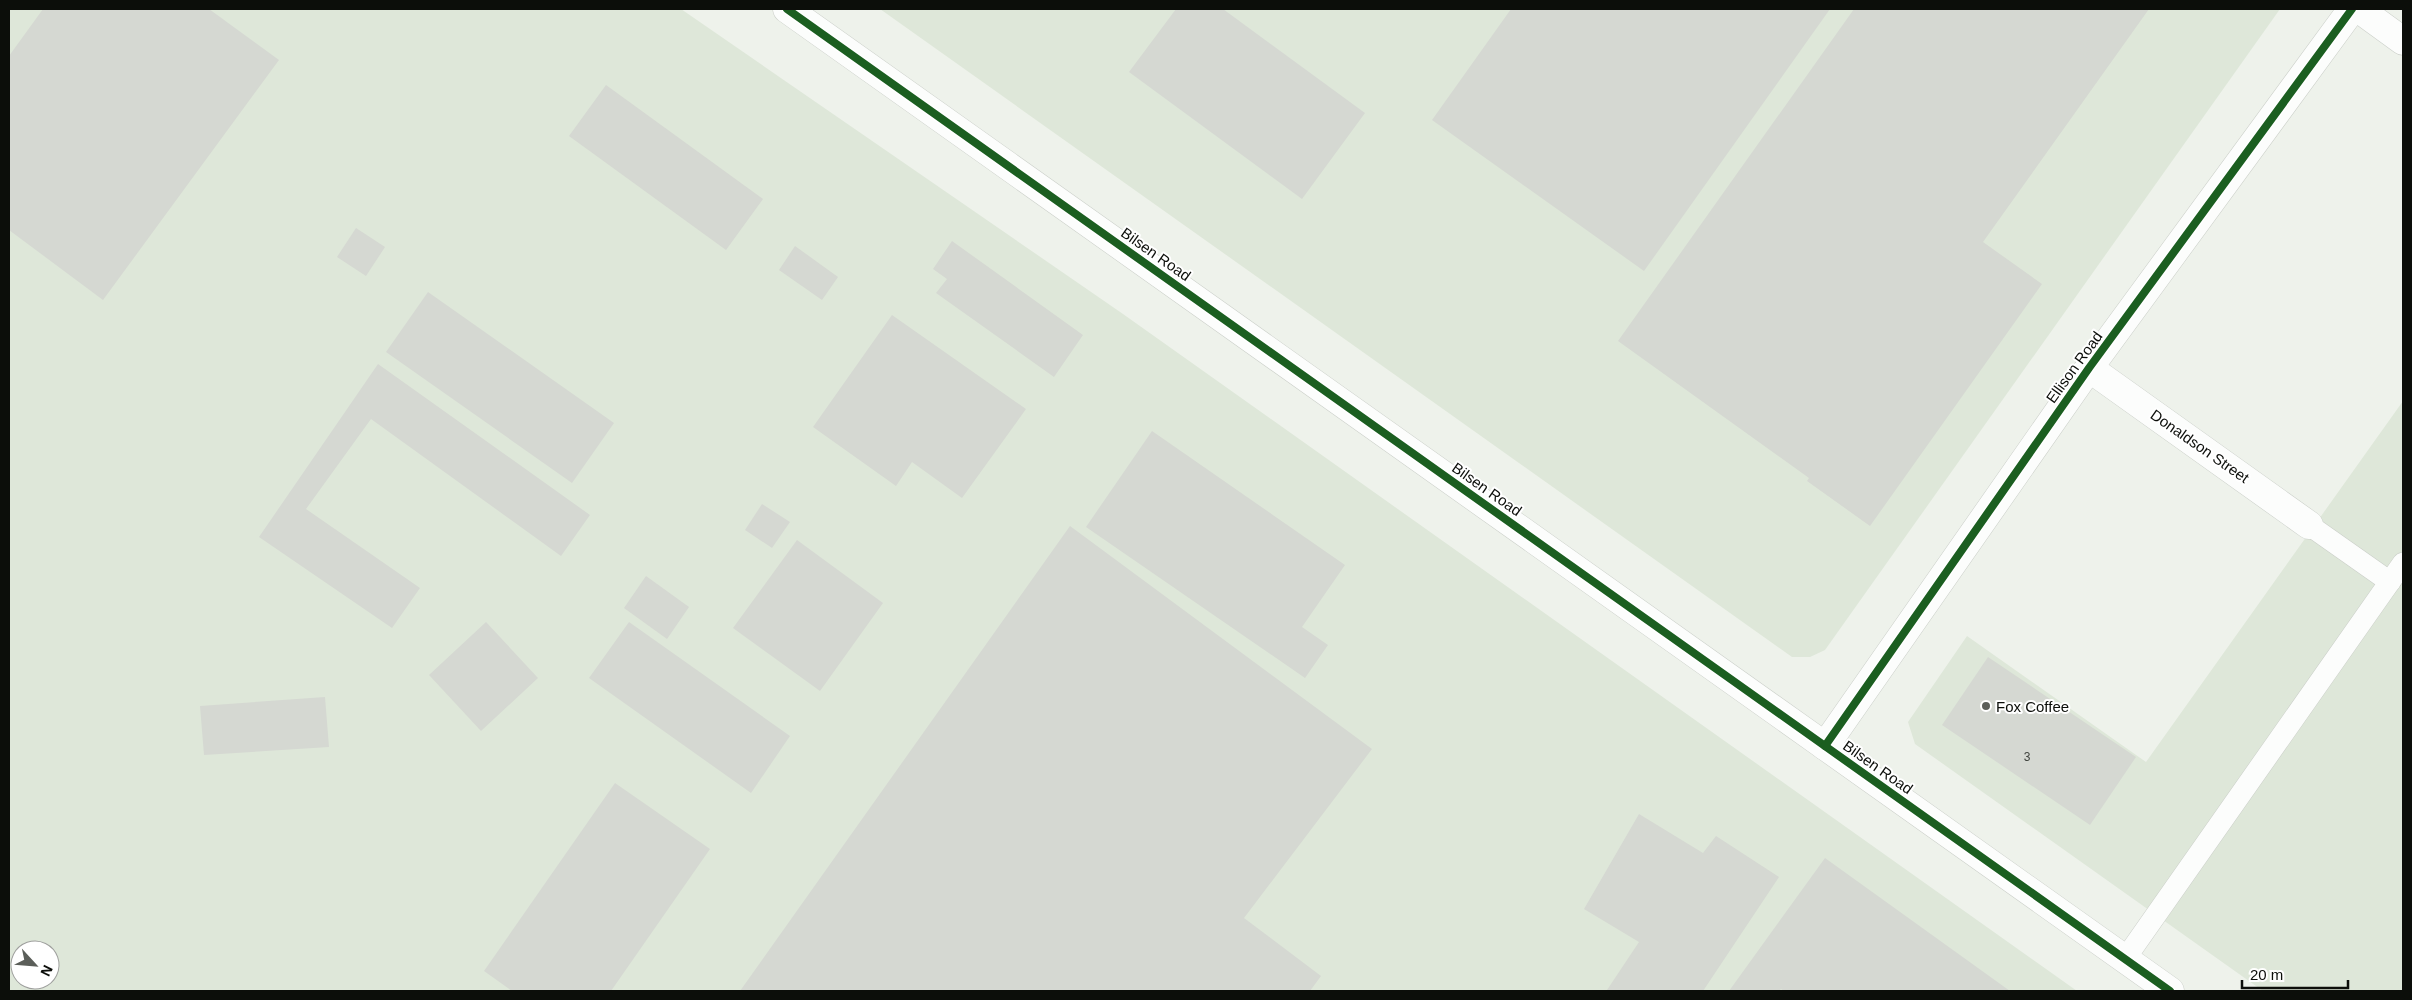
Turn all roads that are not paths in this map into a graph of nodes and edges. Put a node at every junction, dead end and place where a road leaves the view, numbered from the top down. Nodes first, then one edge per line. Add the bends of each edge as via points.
1 (787, 9) edge
2 (2352, 9) edge
3 (2359, 9) edge
4 (2403, 41) edge
5 (2089, 368) junction
6 (2310, 524) joint
7 (2403, 563) edge
8 (2390, 582) junction
9 (1825, 746) junction
10 (2125, 959) junction
11 (2170, 991) edge

1 - 9 street, Bilsen Road
2 - 5 street, Ellison Road
3 - 4 street
5 - 6 street, Donaldson Street
5 - 9 street, Ellison Road
6 - 8 lane
7 - 8 lane
8 - 10 lane
9 - 10 street, Bilsen Road
10 - 11 street, Bilsen Road

